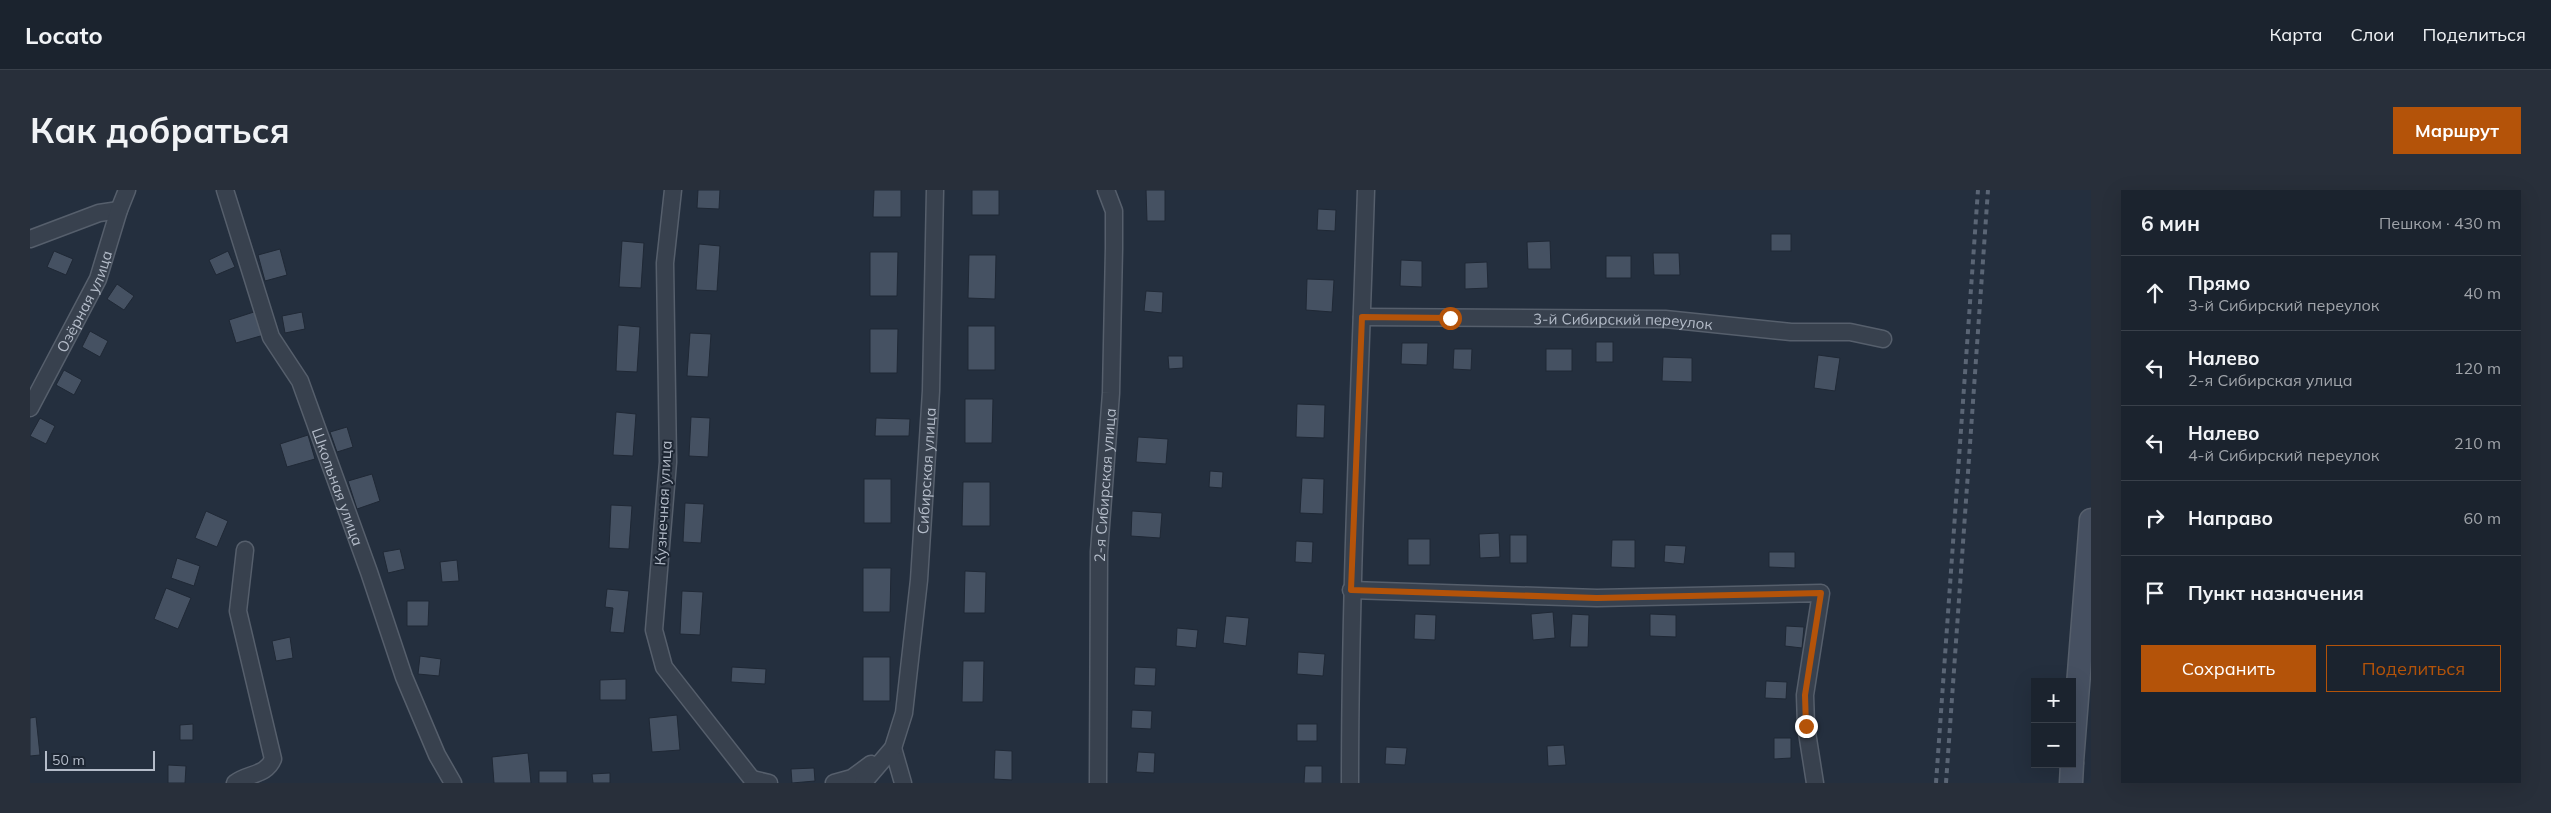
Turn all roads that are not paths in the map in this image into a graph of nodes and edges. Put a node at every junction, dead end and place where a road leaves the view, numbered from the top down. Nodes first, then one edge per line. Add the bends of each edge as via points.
1 (128, 190) edge
2 (224, 190) edge
3 (673, 190) edge
4 (935, 190) edge
5 (1106, 190) edge
6 (1366, 190) edge
7 (119, 210) junction
8 (30, 239) edge
9 (1362, 317) junction
10 (1883, 339) dead end
11 (31, 402) edge
12 (2091, 520) edge
13 (245, 550) dead end
14 (1351, 590) junction
15 (2075, 723) edge
16 (893, 748) junction
17 (2072, 768) edge
18 (753, 781) edge
19 (235, 783) edge
20 (453, 783) edge
21 (769, 783) edge
22 (834, 783) edge
23 (863, 783) edge
24 (903, 783) edge
25 (1098, 783) edge
26 (1350, 783) edge
27 (1815, 783) edge
28 (2071, 783) edge

1 - 7 street, Озёрная улица
2 - 20 street, Школьная улица via 271,337 300,382 404,677 437,755
3 - 18 street, Кузнечная улица via 665,263 668,462 654,630 664,667
4 - 16 street, Сибирская улица via 931,391 919,580 904,713
5 - 25 street, 2-я Сибирская улица via 1114,210 1114,248 1111,393 1099,552
6 - 9 street
7 - 8 street via 99,213
7 - 11 street, Озёрная улица via 98,279
9 - 10 street, 3-й Сибирский переулок via 1665,319 1791,332 1850,332
9 - 14 street
12 - 15 street
13 - 19 street via 238,612 273,759 262,772
14 - 26 street
14 - 27 street via 1597,598 1821,593 1805,695 1806,726
16 - 22 street via 852,778
16 - 23 street
16 - 24 street
17 - 28 street
18 - 21 street

